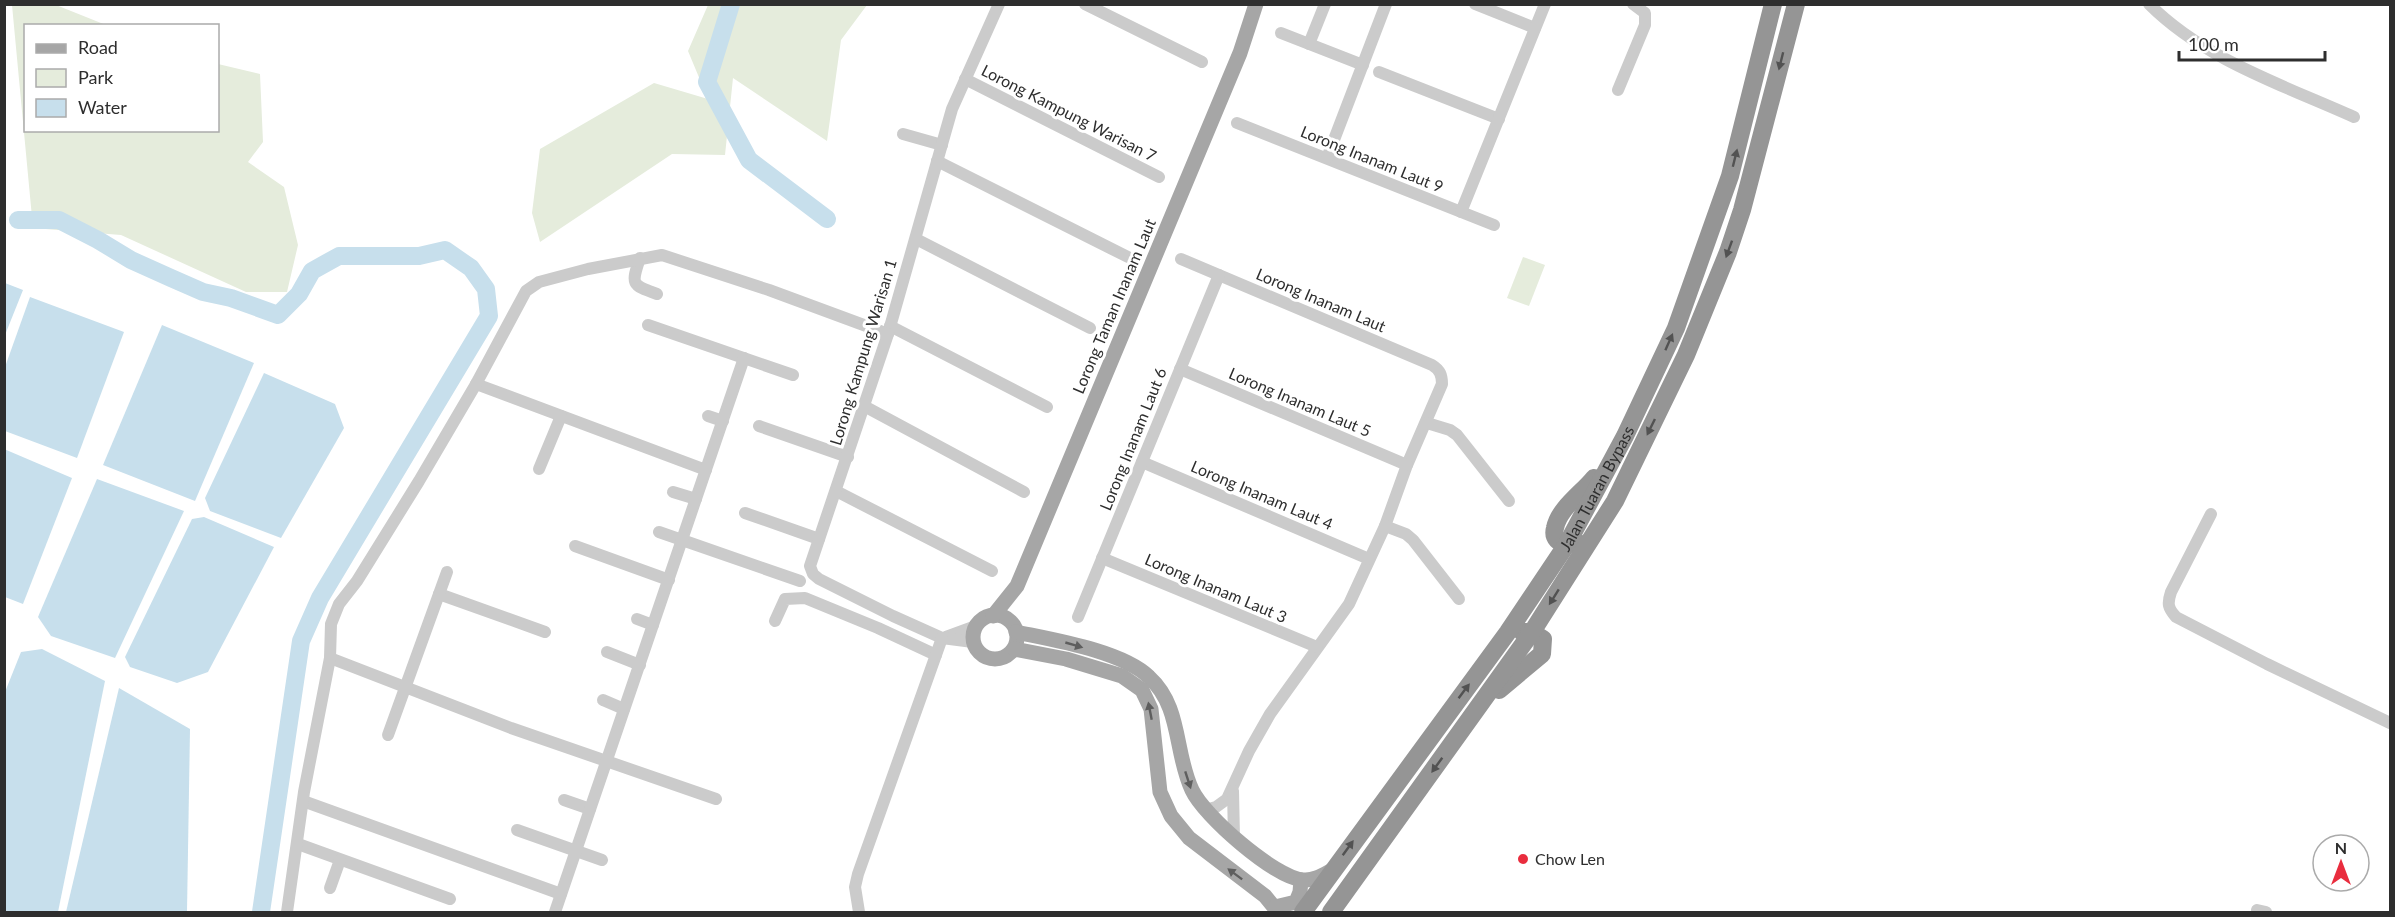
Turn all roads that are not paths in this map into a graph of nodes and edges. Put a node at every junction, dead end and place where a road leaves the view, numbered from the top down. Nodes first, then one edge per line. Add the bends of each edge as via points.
1 (999, 4) edge
2 (1085, 4) edge
3 (1256, 4) edge
4 (1325, 4) edge
5 (1386, 4) edge
6 (1475, 4) edge
7 (1545, 4) edge
8 (1633, 4) edge
9 (1773, 4) edge
10 (1796, 4) edge
11 (2149, 4) edge
12 (1535, 28) junction
13 (1281, 33) dead end
14 (1309, 44) junction
15 (1202, 62) dead end
16 (1363, 65) junction
17 (1379, 72) dead end
18 (965, 79) junction
19 (1618, 90) dead end
20 (2354, 117) dead end
21 (1499, 119) junction
22 (1237, 123) dead end
23 (903, 134) dead end
24 (942, 145) junction
25 (1327, 158) junction
26 (937, 161) junction
27 (1159, 177) dead end
28 (1461, 212) junction
29 (1494, 225) dead end
30 (916, 239) junction
31 (1128, 257) dead end
32 (640, 258) junction
33 (1181, 259) dead end
34 (1219, 275) junction
35 (657, 294) dead end
36 (648, 325) dead end
37 (1090, 328) dead end
38 (889, 330) junction
39 (744, 358) junction
40 (1180, 369) junction
41 (793, 375) dead end
42 (476, 384) junction
43 (864, 406) junction
44 (1047, 407) dead end
45 (561, 416) junction
46 (708, 416) dead end
47 (723, 421) junction
48 (1427, 423) junction
49 (759, 426) dead end
50 (848, 457) junction
51 (1142, 462) junction
52 (1407, 465) junction
53 (539, 469) dead end
54 (706, 470) junction
55 (836, 491) junction
56 (673, 492) dead end
57 (1024, 492) dead end
58 (696, 499) junction
59 (1509, 501) dead end
60 (1615, 501) junction
61 (745, 513) dead end
62 (2211, 514) dead end
63 (1385, 526) junction
64 (659, 532) dead end
65 (683, 539) junction
66 (819, 539) junction
67 (1568, 544) junction
68 (575, 546) dead end
69 (1102, 558) junction
70 (1369, 559) junction
71 (992, 571) dead end
72 (447, 572) dead end
73 (669, 580) junction
74 (800, 581) dead end
75 (1017, 586) junction
76 (439, 594) junction
77 (1459, 599) dead end
78 (993, 616) junction
79 (1078, 617) dead end
80 (637, 619) dead end
81 (775, 621) dead end
82 (653, 625) junction
83 (976, 626) junction
84 (1013, 627) junction
85 (545, 632) dead end
86 (1508, 632) junction
87 (1532, 632) junction
88 (942, 638) junction
89 (973, 642) junction
90 (1317, 647) junction
91 (1014, 649) junction
92 (607, 652) dead end
93 (936, 655) junction
94 (330, 658) junction
95 (640, 665) junction
96 (404, 686) junction
97 (603, 700) dead end
98 (624, 710) junction
99 (2391, 723) edge
100 (388, 735) dead end
101 (606, 762) junction
102 (1233, 790) junction
103 (716, 799) dead end
104 (564, 800) dead end
105 (303, 801) junction
106 (590, 809) junction
107 (1205, 810) junction
108 (517, 830) dead end
109 (1234, 838) junction
110 (298, 844) junction
111 (576, 851) junction
112 (340, 860) junction
113 (602, 860) dead end
114 (1332, 870) junction
115 (1301, 880) junction
116 (330, 888) dead end
117 (561, 894) junction
118 (450, 899) dead end
119 (1276, 910) edge
120 (287, 912) edge
121 (555, 912) edge
122 (859, 912) edge
123 (1303, 912) edge
124 (1331, 912) edge

1 - 18 street, Lorong Kampung Warisan 1
2 - 15 street
3 - 75 main road, Lorong Taman Inanam Laut via 1236,63
4 - 14 street
5 - 16 street
6 - 12 street
7 - 12 street
8 - 19 street via 1645,13 1645,25
67 -> 9 highway, Jalan Tuaran Bypass via 1556,540 1557,522 1625,436 1676,328 1730,176
10 -> 60 highway, Jalan Tuaran Bypass via 1728,252 1686,355
11 - 20 street via 2196,44
12 - 21 street
13 - 14 street
14 - 16 street
16 - 25 street
17 - 21 street
18 - 24 street, Lorong Kampung Warisan 1
18 - 27 street, Lorong Kampung Warisan 7
21 - 28 street
22 - 25 street, Lorong Inanam Laut 9
23 - 24 street
24 - 26 street, Lorong Kampung Warisan 1
25 - 28 street, Lorong Inanam Laut 9
26 - 30 street, Lorong Kampung Warisan 1
26 - 31 street
28 - 29 street, Lorong Inanam Laut 9
30 - 37 street
30 - 38 street, Lorong Kampung Warisan 1
32 - 35 street via 634,282 639,288
32 - 38 street via 670,256
32 - 42 street via 532,286 521,298
33 - 34 street, Lorong Inanam Laut
34 - 40 street, Lorong Inanam Laut 6
34 - 48 street, Lorong Inanam Laut via 1432,364 1440,372 1442,384
36 - 39 street
38 - 43 street, Lorong Kampung Warisan 1
38 - 44 street
39 - 41 street
39 - 47 street
40 - 51 street, Lorong Inanam Laut 6
40 - 52 street, Lorong Inanam Laut 5
42 - 45 street
42 - 94 street via 419,482 339,604 331,624
43 - 50 street, Lorong Kampung Warisan 1
43 - 57 street
45 - 53 street
45 - 54 street
46 - 47 street
47 - 54 street
48 - 52 street
48 - 59 street via 1457,435
49 - 50 street
50 - 55 street, Lorong Kampung Warisan 1
51 - 69 street, Lorong Inanam Laut 6
51 - 70 street, Lorong Inanam Laut 4
52 - 63 street
54 - 58 street
55 - 66 street, Lorong Kampung Warisan 1
55 - 71 street
56 - 58 street
58 - 65 street
60 - 67 highway, Jalan Tuaran Bypass via 1576,542
60 -> 87 highway, Jalan Tuaran Bypass
61 - 66 street
62 - 99 street via 2171,592 2168,601 2176,617
63 - 70 street
63 - 77 street via 1413,540
64 - 65 street
65 - 73 street
65 - 74 street
66 - 88 street, Lorong Kampung Warisan 1 via 810,561 813,574
67 - 86 highway, Jalan Tuaran Bypass
68 - 73 street
69 - 79 street, Lorong Inanam Laut 6
69 - 90 street, Lorong Inanam Laut 3
70 - 90 street via 1349,604
72 - 76 street
73 - 82 street
75 - 78 main road, Lorong Taman Inanam Laut
75 - 84 main road
76 - 85 street
76 - 96 street
78 - 83 main road
78 - 84 main road
80 - 82 street
81 - 93 street via 785,599 806,598
82 - 95 street
83 - 88 street
83 - 89 main road
84 - 91 main road
84 -> 107 main road via 1112,656 1149,676 1167,699 1191,788
86 - 87 highway
114 -> 86 highway, Jalan Tuaran Bypass
87 -> 124 highway via 1543,639 1542,654 1483,703
88 - 89 street, Lorong Kampung Warisan 1
88 - 93 street
89 - 91 main road via 980,653 991,659 1004,657
90 - 102 street via 1270,714
119 -> 91 main road via 1265,896 1188,838 1171,816 1160,792 1151,709 1142,690 1122,676
92 - 95 street
93 - 122 street via 858,874 855,887
94 - 96 street
94 - 105 street
95 - 98 street
96 - 100 street
96 - 101 street
97 - 98 street
98 - 101 street
101 - 103 street
101 - 106 street
102 - 107 street via 1222,804
102 - 109 street
104 - 106 street
105 - 110 street
105 - 117 street
106 - 111 street
107 - 109 main road
108 - 111 street
109 - 115 main road
110 - 112 street
110 - 120 street
111 - 113 street
111 - 117 street
112 - 116 street
112 - 118 street
114 - 115 main road via 1317,878
114 - 123 highway, Jalan Tuaran Bypass
115 - 119 main road via 1296,902
117 - 121 street

